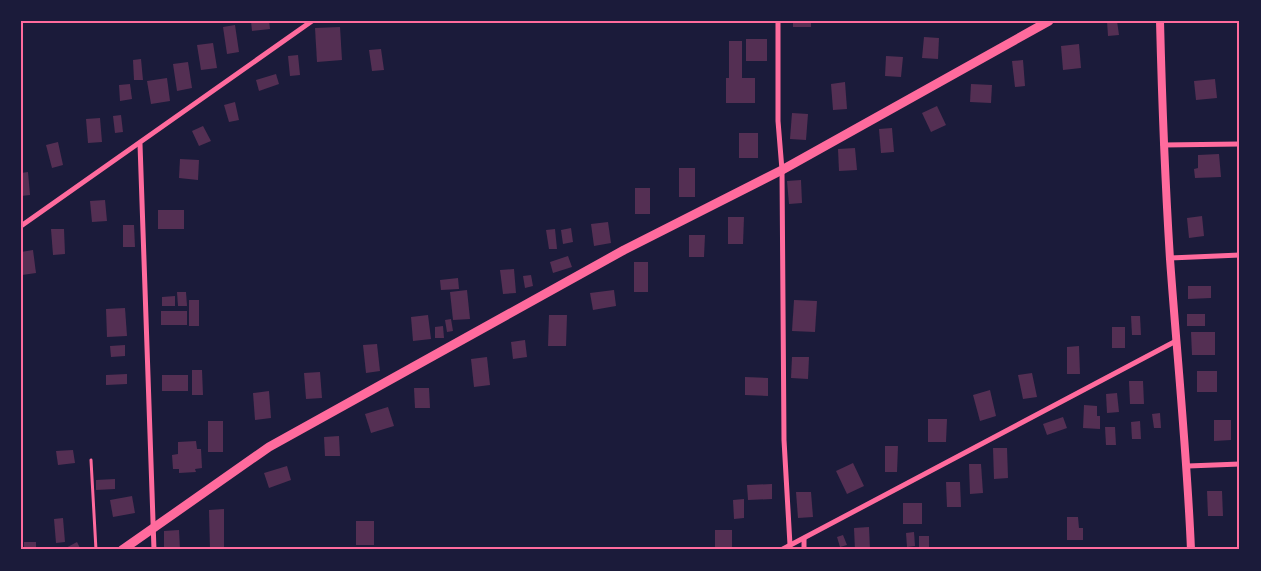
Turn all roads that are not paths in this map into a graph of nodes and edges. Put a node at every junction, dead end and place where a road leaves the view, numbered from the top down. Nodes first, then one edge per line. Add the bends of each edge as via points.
1 (312, 21) edge
2 (778, 21) edge
3 (1049, 21) edge
4 (1160, 21) edge
5 (140, 144) junction
6 (1163, 144) junction
7 (1240, 144) edge
8 (782, 170) junction
9 (21, 226) edge
10 (1240, 255) edge
11 (1170, 258) junction
12 (1176, 341) junction
13 (91, 460) dead end
14 (1240, 464) edge
15 (1188, 466) junction
16 (153, 528) junction
17 (804, 539) junction
18 (790, 545) junction
19 (96, 550) edge
20 (122, 550) edge
21 (154, 550) edge
22 (781, 550) edge
23 (804, 550) edge
24 (1191, 550) edge

1 - 5 street
2 - 8 street via 778,121
3 - 8 main road
4 - 6 street
5 - 9 street
5 - 16 street
6 - 7 street
6 - 11 street
8 - 16 main road via 624,250 269,447
8 - 18 street via 784,440
10 - 11 street
11 - 12 street
12 - 15 street
12 - 17 street
13 - 19 lane
14 - 15 street
15 - 24 street
16 - 20 main road
16 - 21 street
17 - 18 street
17 - 23 street
18 - 22 street

